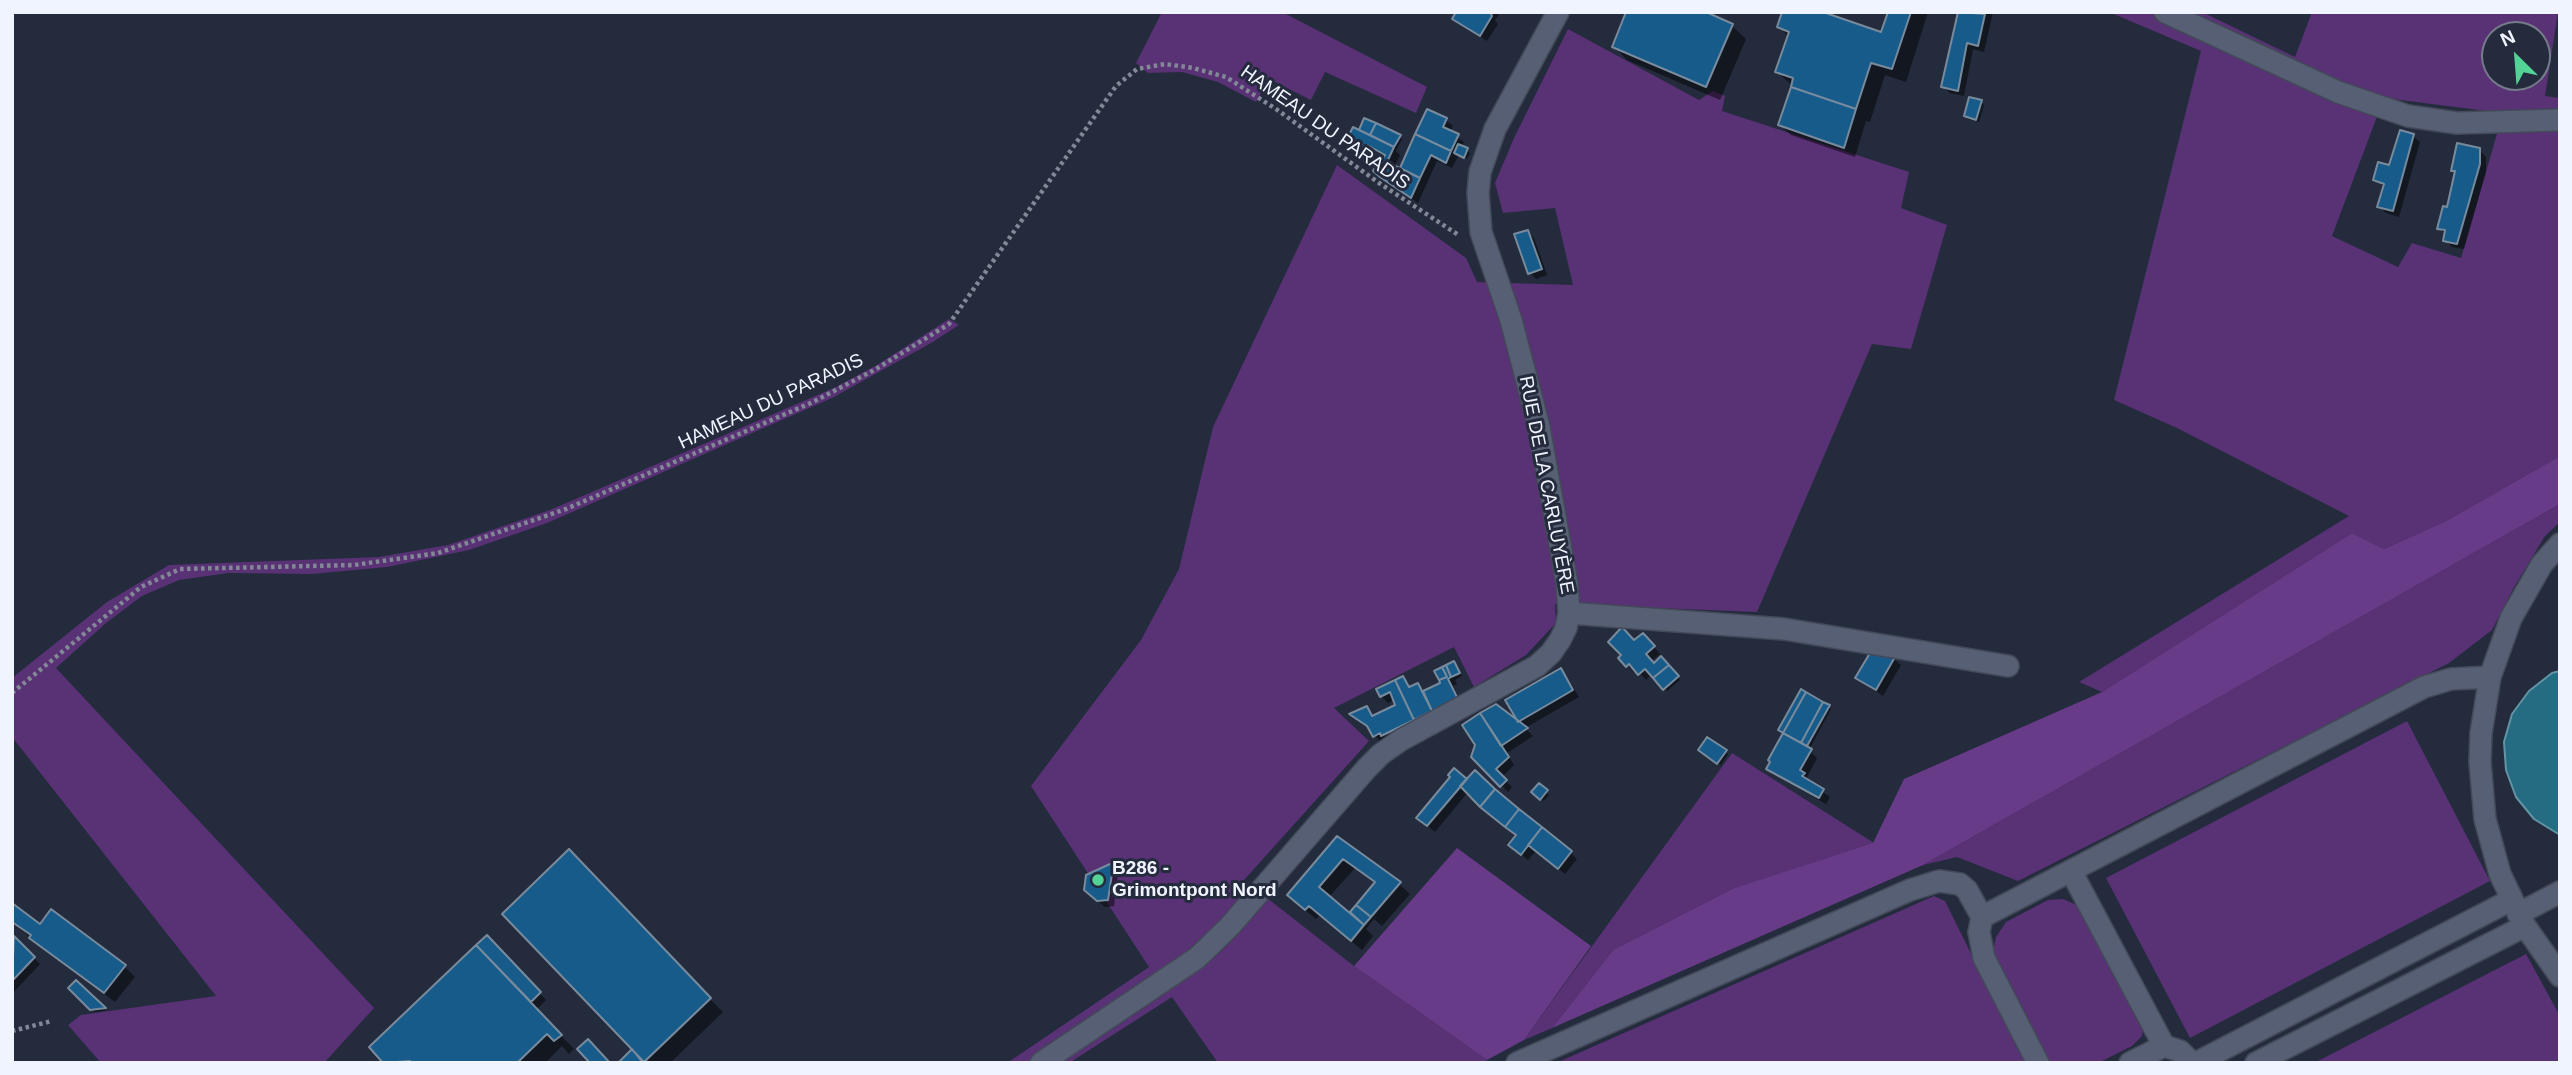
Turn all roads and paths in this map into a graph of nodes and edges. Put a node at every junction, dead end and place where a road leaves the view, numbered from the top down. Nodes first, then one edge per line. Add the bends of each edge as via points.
1 (1558, 12) edge
2 (2165, 12) edge
3 (2560, 120) edge
4 (1487, 254) junction
5 (2560, 544) edge
6 (1569, 613) junction
7 (2008, 666) dead end
8 (2490, 677) junction
9 (12, 693) edge
10 (2071, 871) junction
11 (2560, 892) edge
12 (2518, 913) junction
13 (1982, 917) junction
14 (2560, 976) edge
15 (52, 1020) dead end
16 (12, 1031) edge
17 (2164, 1046) junction
18 (1041, 1063) edge
19 (1517, 1063) edge
20 (2038, 1063) edge
21 (2130, 1063) edge
22 (2194, 1063) edge
23 (2256, 1063) edge

1 - 4 street, RUE DE LA CARLUYÈRE via 1495,129 1480,172 1478,214
2 - 3 street via 2338,92 2396,113 2457,122
4 - 6 street, RUE DE LA CARLUYÈRE via 1532,398
4 - 9 path, HAMEAU DU PARADIS via 1226,78 1165,64 1137,69 1116,86 949,324 876,369 813,402 566,509 438,553 354,565 180,569 141,587
5 - 8 street via 2542,564 2511,618
6 - 7 street via 1784,629
6 - 18 street, RUE DE LA CARLUYÈRE via 1560,640 1537,666 1381,754 1197,958
8 - 10 street via 2451,679 2424,687
8 - 12 street via 2481,733 2481,790 2491,846
10 - 13 street
10 - 17 street
11 - 12 street
12 - 14 street
12 - 22 street
12 - 23 street
13 - 19 street via 1960,884 1926,884
13 - 20 street via 1979,932 1984,958
15 - 16 path
17 - 21 street
17 - 22 street via 2180,1051

